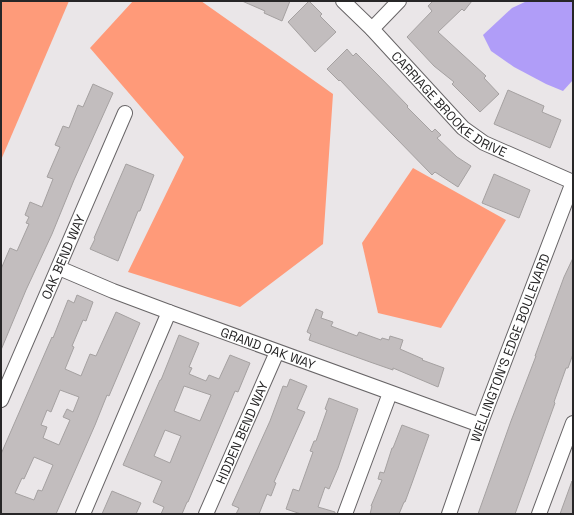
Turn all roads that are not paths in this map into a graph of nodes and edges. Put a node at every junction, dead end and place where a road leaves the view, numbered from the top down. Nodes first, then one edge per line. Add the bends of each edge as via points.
1 (343, 1) edge
2 (399, 1) edge
3 (372, 29) junction
4 (125, 113) dead end
5 (573, 182) edge
6 (59, 268) junction
7 (169, 312) junction
8 (277, 352) junction
9 (390, 392) junction
10 (1, 400) edge
11 (573, 423) edge
12 (480, 425) junction
13 (83, 514) edge
14 (206, 514) edge
15 (345, 514) edge
16 (449, 514) edge
17 (539, 514) edge

1 - 3 street, CARRIAGE BROOKE DRIVE
2 - 3 street
3 - 5 street, CARRIAGE BROOKE DRIVE via 463,128 484,143
4 - 6 street, OAK BEND WAY
5 - 12 street, WELLINGTON'S EDGE BOULEVARD
6 - 7 street, GRAND OAK WAY
6 - 10 street, OAK BEND WAY
7 - 8 street, GRAND OAK WAY
7 - 13 street
8 - 9 street, GRAND OAK WAY
8 - 14 street, HIDDEN BEND WAY
9 - 12 street, GRAND OAK WAY
9 - 15 street
11 - 17 street
12 - 16 street, WELLINGTON'S EDGE BOULEVARD

